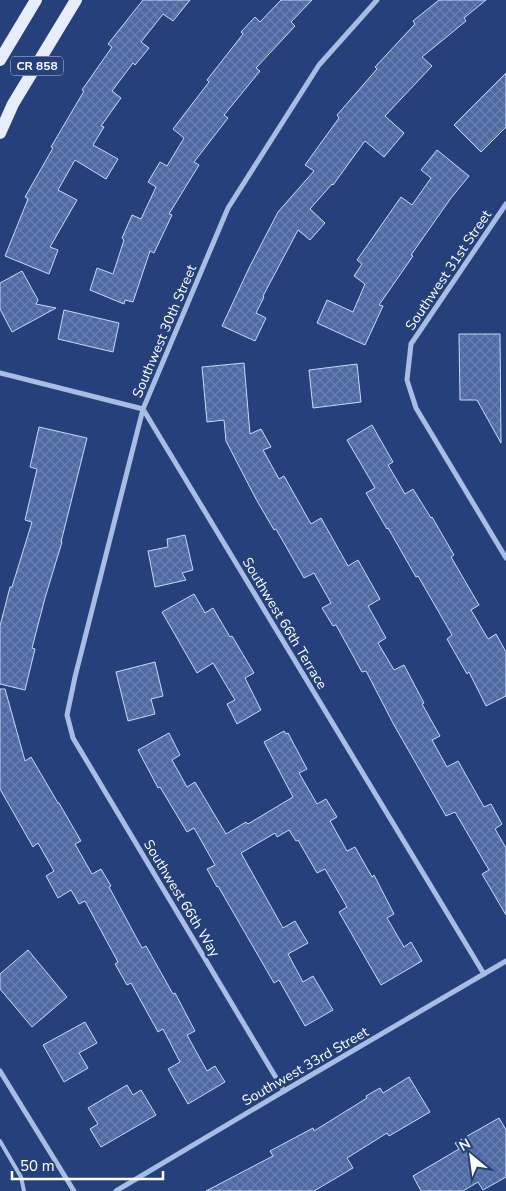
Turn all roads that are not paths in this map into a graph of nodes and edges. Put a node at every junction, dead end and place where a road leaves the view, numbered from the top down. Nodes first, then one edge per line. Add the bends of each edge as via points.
1 (36, 0) edge
2 (76, 0) edge
3 (377, 0) edge
4 (0, 60) edge
5 (0, 133) edge
6 (506, 204) edge
7 (0, 373) edge
8 (143, 409) junction
9 (506, 558) edge
10 (68, 715) joint
11 (506, 961) edge
12 (484, 974) junction
13 (0, 1071) edge
14 (5, 1079) junction
15 (0, 1083) edge
16 (284, 1091) junction
17 (0, 1141) edge
18 (24, 1191) edge
19 (74, 1191) edge
20 (116, 1191) edge

1 - 4 main road, CR 858
2 - 5 main road, CR 858
3 - 8 street, Southwest 30th Street via 319,65 228,208
6 - 9 street, Southwest 31st Street via 411,344 407,380 416,408
7 - 8 street
8 - 10 street, Southwest 30th Street
8 - 12 street, Southwest 66th Terrace
10 - 16 street, Southwest 66th Way via 73,738
11 - 12 street, Southwest 33rd Street
12 - 16 street, Southwest 33rd Street
13 - 14 street
14 - 15 lane
14 - 19 street
16 - 20 street, Southwest 33rd Street
17 - 18 lane via 21,1177

